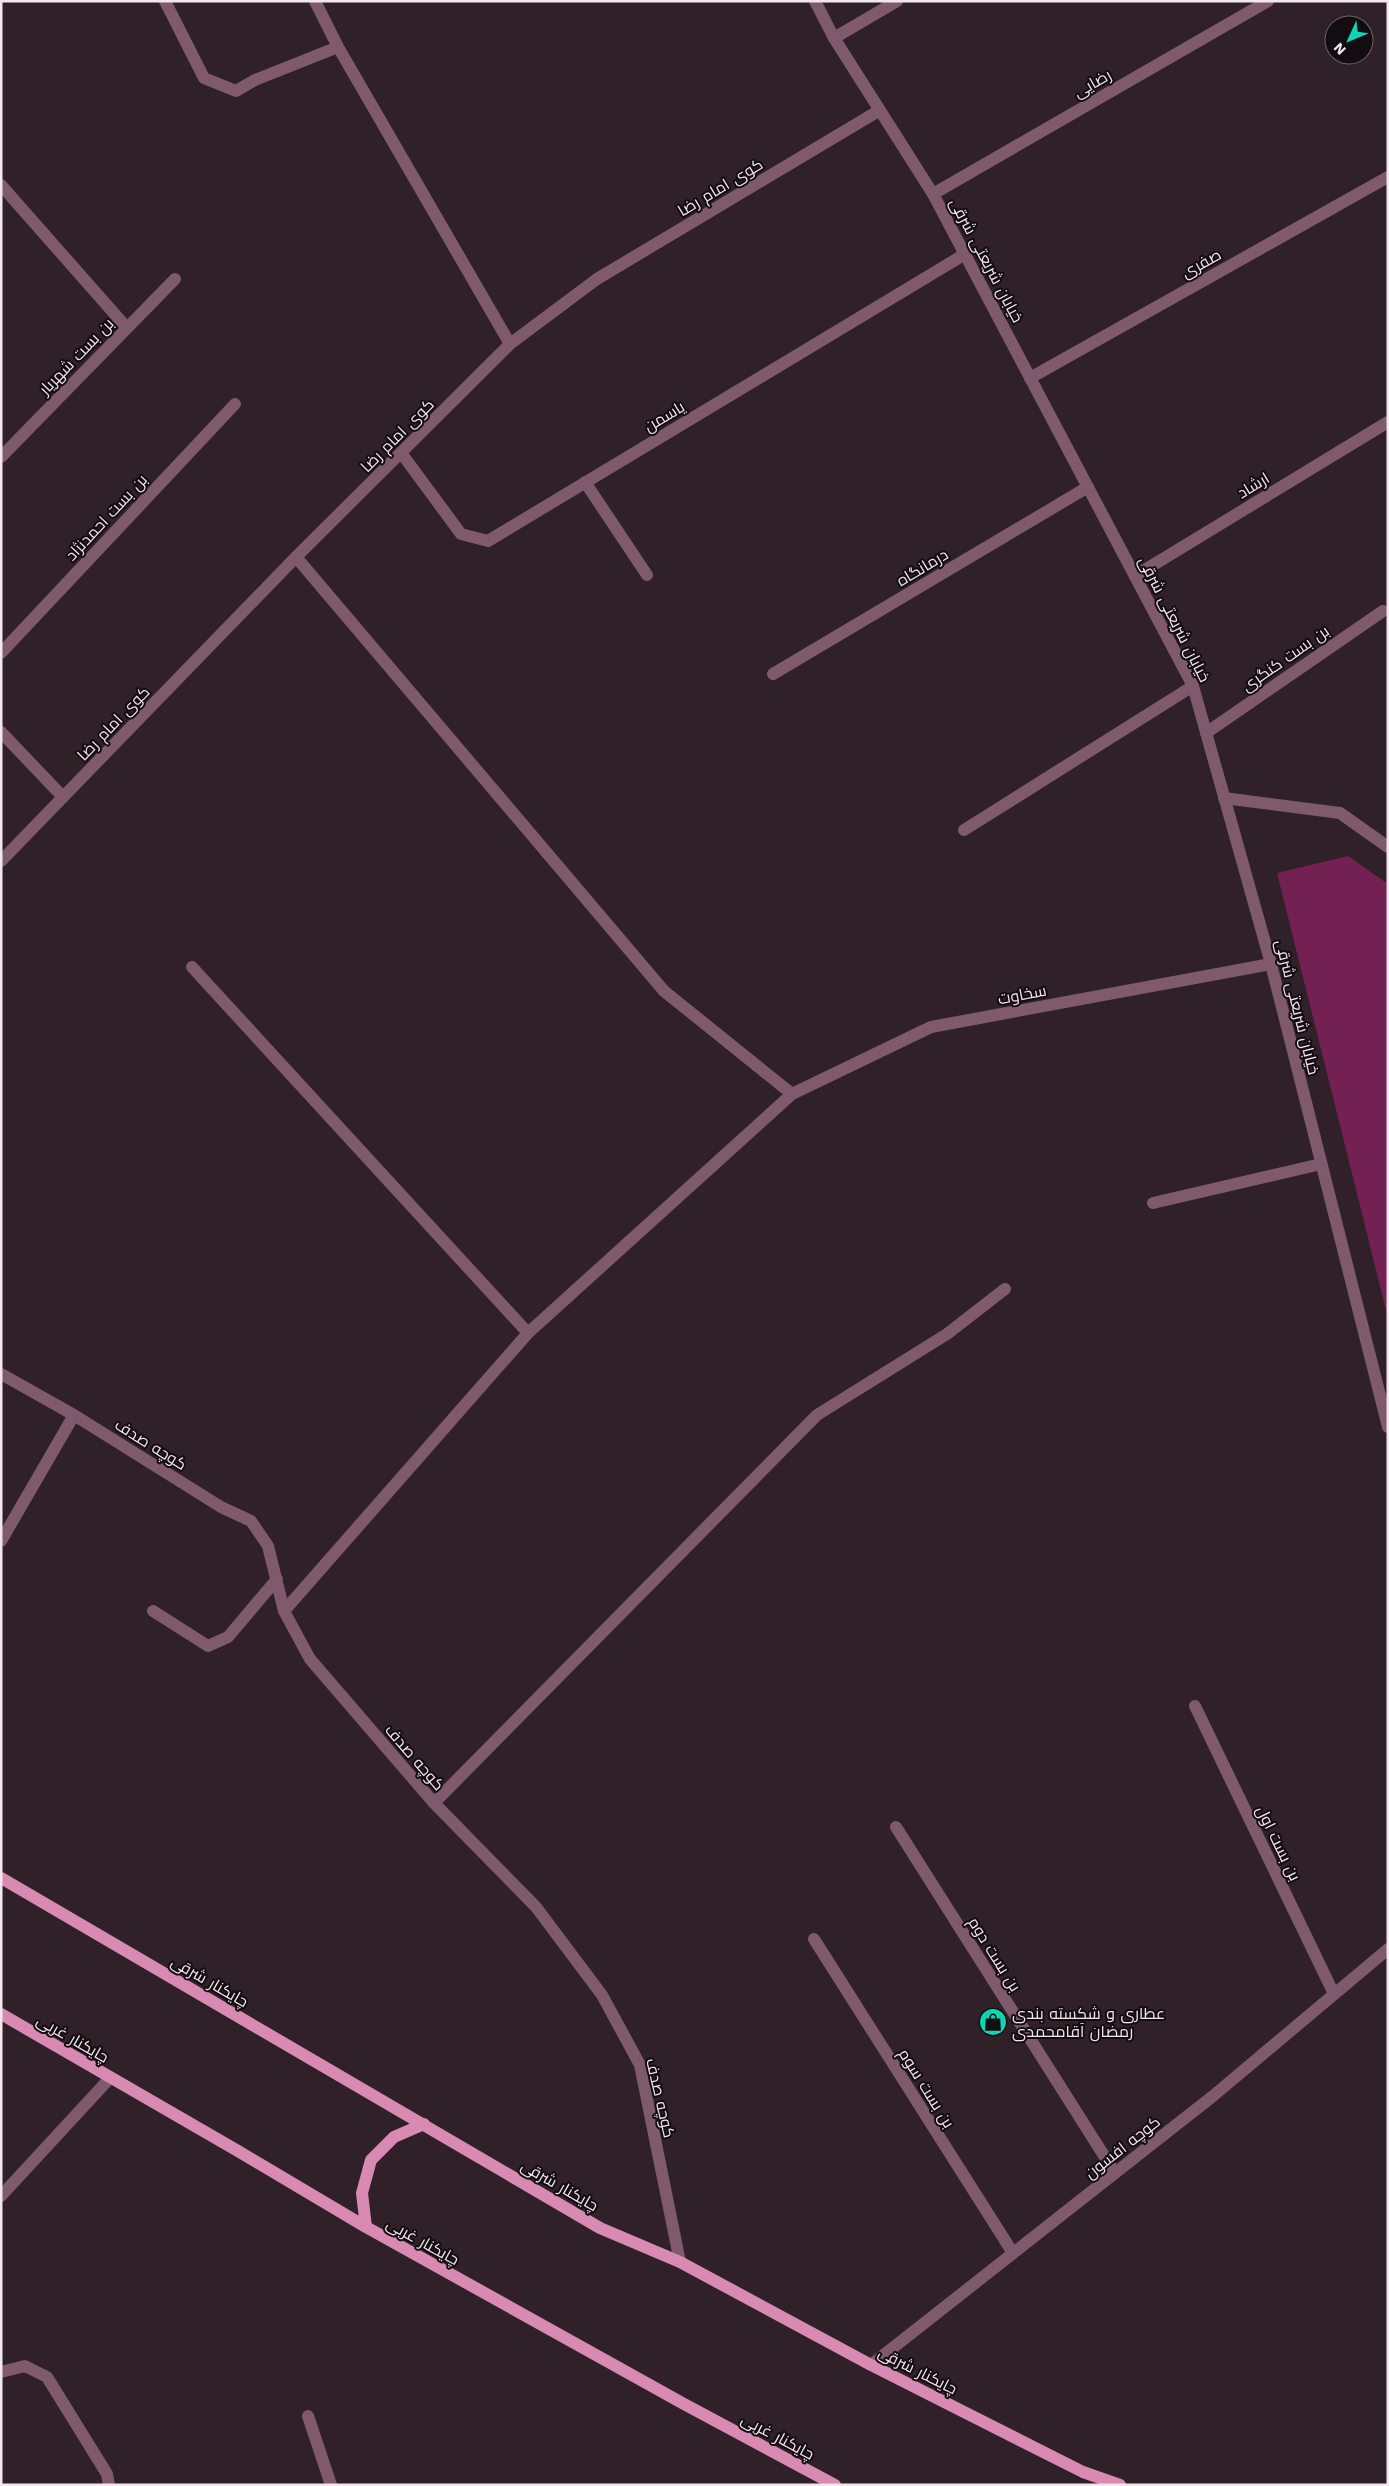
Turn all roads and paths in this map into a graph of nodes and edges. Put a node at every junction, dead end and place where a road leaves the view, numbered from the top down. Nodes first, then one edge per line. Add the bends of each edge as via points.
1 (165, 1) edge
2 (314, 1) edge
3 (815, 1) edge
4 (897, 1) edge
5 (1268, 1) edge
6 (834, 38) junction
7 (338, 48) junction
8 (880, 110) junction
9 (1388, 177) edge
10 (1, 185) edge
11 (934, 194) junction
12 (966, 254) junction
13 (175, 278) dead end
14 (127, 328) junction
15 (510, 344) junction
16 (1030, 378) junction
17 (235, 404) dead end
18 (1388, 422) edge
19 (402, 454) junction
20 (1, 457) edge
21 (585, 482) junction
22 (1088, 487) junction
23 (296, 557) junction
24 (647, 576) dead end
25 (1135, 576) junction
26 (1383, 611) dead end
27 (1, 653) edge
28 (773, 674) dead end
29 (1193, 686) junction
30 (1, 732) edge
31 (1206, 732) junction
32 (63, 797) junction
33 (1224, 798) junction
34 (964, 830) dead end
35 (1388, 847) edge
36 (1, 861) edge
37 (1271, 964) junction
38 (192, 967) dead end
39 (792, 1094) junction
40 (1321, 1164) junction
41 (1153, 1203) dead end
42 (1006, 1289) dead end
43 (528, 1333) junction
44 (1, 1374) edge
45 (74, 1415) junction
46 (1388, 1427) edge
47 (1, 1541) edge
48 (277, 1579) junction
49 (153, 1611) dead end
50 (284, 1611) junction
51 (1195, 1706) dead end
52 (434, 1803) junction
53 (896, 1827) dead end
54 (1, 1878) edge
55 (814, 1940) dead end
56 (1388, 1949) edge
57 (1334, 1994) junction
58 (1, 2014) edge
59 (110, 2078) junction
60 (424, 2124) junction
61 (1115, 2173) junction
62 (1, 2196) edge
63 (366, 2228) junction
64 (1013, 2253) junction
65 (680, 2262) junction
66 (871, 2365) junction
67 (1, 2372) edge
68 (308, 2416) dead end
69 (109, 2485) edge
70 (331, 2485) edge
71 (835, 2485) edge
72 (1120, 2485) edge

1 - 7 street via 204,78 236,91 255,80
2 - 7 street
3 - 6 street, خیابان شریعتی شرقی
4 - 6 street
5 - 11 street, رضایی
6 - 8 street, خیابان شریعتی شرقی
7 - 15 street
8 - 11 street, خیابان شریعتی شرقی
8 - 15 street, کوی امام رضا via 597,278
9 - 16 street, صفری
10 - 14 street
11 - 12 street, خیابان شریعتی شرقی
12 - 16 street, خیابان شریعتی شرقی
12 - 21 street, یاسمن
13 - 14 street, بن بست شهریار
14 - 20 street, بن بست شهریار
15 - 19 street, کوی امام رضا
16 - 22 street, خیابان شریعتی شرقی
17 - 27 street, بن بست احمدنژاد
18 - 25 street, ارشاد
19 - 21 street, یاسمن via 461,534 488,541
19 - 23 street, کوی امام رضا
21 - 24 street
22 - 25 street, خیابان شریعتی شرقی
22 - 28 street, درمانگاه
23 - 32 street, کوی امام رضا
23 - 39 street via 664,991
25 - 29 street, خیابان شریعتی شرقی
26 - 31 street, بن بست کنگری
29 - 31 street, خیابان شریعتی شرقی
29 - 34 street
30 - 32 street
31 - 33 street, خیابان شریعتی شرقی
32 - 36 street, کوی امام رضا
33 - 35 street via 1340,813
33 - 37 street, خیابان شریعتی شرقی
37 - 39 street, سخاوت via 931,1027
37 - 40 street, خیابان شریعتی شرقی
38 - 43 street
39 - 43 street, سخاوت
40 - 41 street
40 - 46 street, خیابان شریعتی شرقی
42 - 52 street via 947,1334 817,1416
43 - 50 street, سخاوت
44 - 45 street, کوچه صدف
45 - 47 street
45 - 48 street, کوچه صدف via 221,1507 251,1521 268,1546
48 - 49 street via 228,1637 208,1646
48 - 50 street, کوچه صدف
50 - 52 street, کوچه صدف via 310,1659
51 - 57 street, بن بست اول
52 - 65 street, کوچه صدف via 536,1907 602,1995 640,2065
53 - 61 street, بن بست دوم
54 - 60 main road, چایکنار شرقی
55 - 64 street, بن بست سوم
56 - 57 street, كوچه افسون
57 - 61 street, كوچه افسون
58 - 59 main road, چایکنار غربی
59 - 62 street
59 - 63 main road, چایکنار غربی
60 - 63 main road via 394,2137 371,2160 362,2193
60 - 65 main road, چایکنار شرقی via 600,2228
61 - 64 street, كوچه افسون
63 - 71 main road, چایکنار غربی
64 - 66 street, كوچه افسون
65 - 66 main road, چایکنار شرقی
66 - 72 main road, چایکنار شرقی via 1083,2472
67 - 69 street via 24,2366 47,2377 107,2474
68 - 70 street

